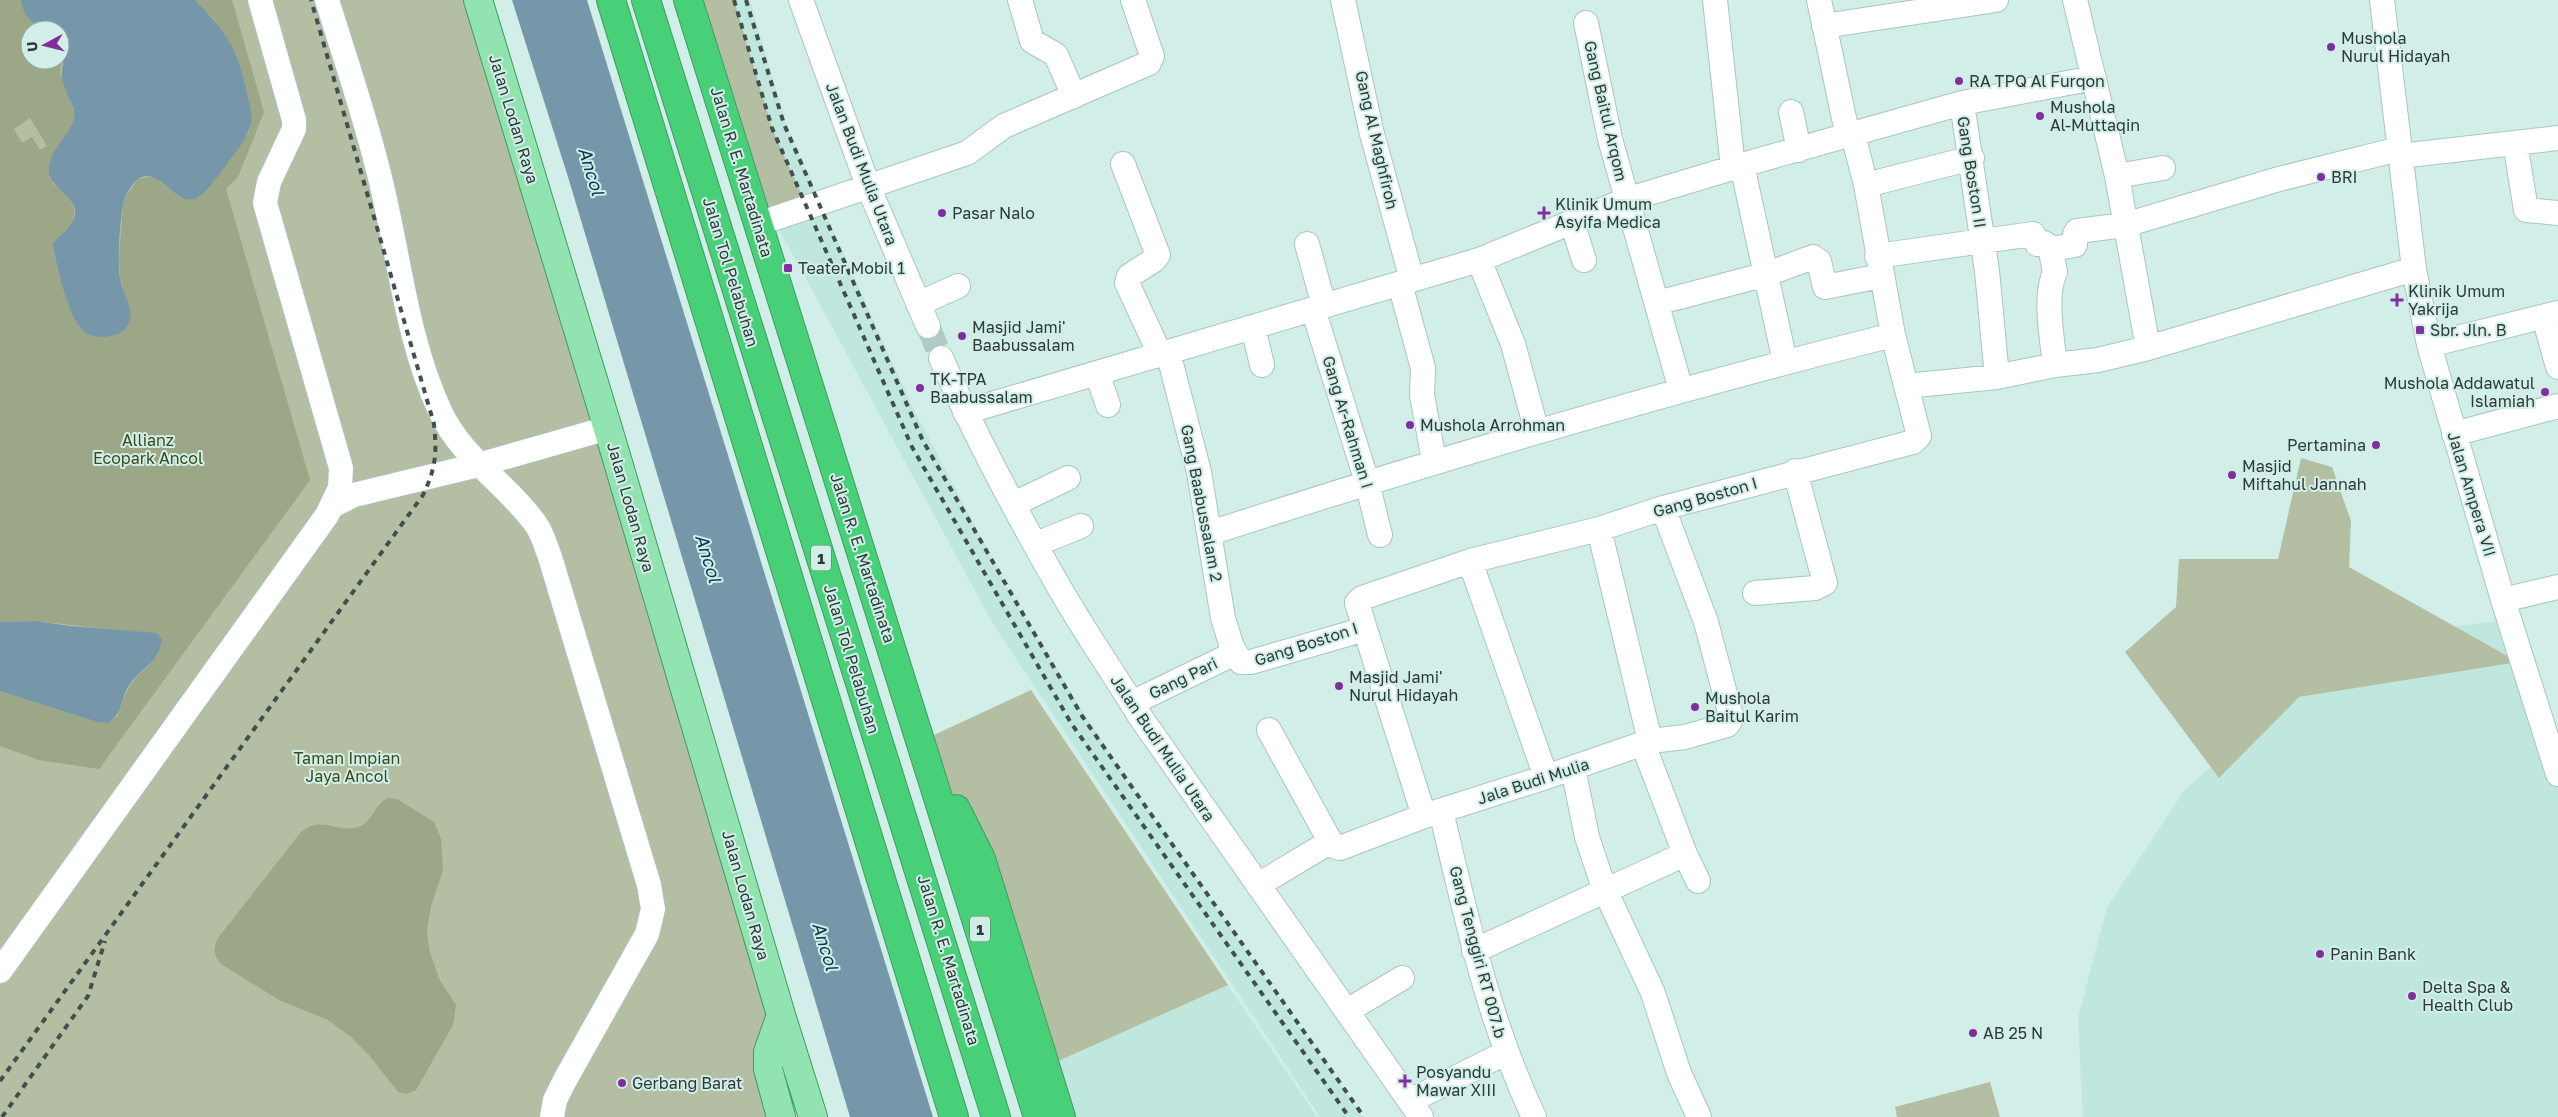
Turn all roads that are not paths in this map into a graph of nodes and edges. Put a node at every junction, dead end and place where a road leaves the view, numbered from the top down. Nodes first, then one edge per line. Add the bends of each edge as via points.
1 (260, 0) edge
2 (327, 0) edge
3 (478, 0) edge
4 (611, 0) edge
5 (646, 0) edge
6 (655, 0) edge
7 (688, 0) edge
8 (801, 0) edge
9 (1020, 0) edge
10 (1133, 0) edge
11 (1343, 0) edge
12 (1715, 0) edge
13 (1819, 0) edge
14 (1996, 0) edge
15 (2075, 0) edge
16 (2382, 0) edge
17 (1586, 23) dead end
18 (1824, 26) junction
19 (2094, 78) junction
20 (1074, 96) junction
21 (1962, 104) junction
22 (1791, 112) dead end
23 (1851, 136) junction
24 (2558, 138) edge
25 (2515, 142) junction
26 (1799, 150) junction
27 (2399, 153) junction
28 (1972, 158) junction
29 (1123, 164) dead end
30 (1737, 167) junction
31 (2163, 168) dead end
32 (2116, 176) junction
33 (1866, 185) junction
34 (868, 186) junction
35 (1626, 200) junction
36 (2558, 213) edge
37 (1572, 222) junction
38 (758, 224) junction
39 (2125, 225) junction
40 (1983, 242) junction
41 (1306, 244) dead end
42 (2051, 249) junction
43 (1479, 260) junction
44 (1584, 260) dead end
45 (1879, 266) junction
46 (2414, 269) junction
47 (1767, 274) junction
48 (1406, 282) junction
49 (958, 286) dead end
50 (1657, 303) junction
51 (918, 304) junction
52 (1319, 308) junction
53 (2551, 315) edge
54 (928, 326) tunnel mouth
55 (1254, 327) junction
56 (1893, 335) junction
57 (2429, 344) junction
58 (2148, 348) junction
59 (1164, 353) junction
60 (941, 358) tunnel mouth
61 (1785, 362) junction
62 (1262, 365) dead end
63 (2055, 365) junction
64 (2558, 367) edge
65 (1097, 373) junction
66 (1997, 377) junction
67 (1906, 386) junction
68 (1681, 390) junction
69 (1108, 405) dead end
70 (2558, 406) edge
71 (965, 412) junction
72 (608, 428) junction
73 (1537, 432) junction
74 (2454, 434) junction
75 (1434, 461) junction
76 (478, 465) junction
77 (1795, 471) junction
78 (1068, 478) dead end
79 (1367, 482) junction
80 (334, 504) junction
81 (1014, 504) junction
82 (1663, 508) junction
83 (1081, 526) dead end
84 (1599, 529) junction
85 (1210, 533) junction
86 (1380, 535) dead end
87 (1036, 544) junction
88 (1470, 561) junction
89 (2558, 587) edge
90 (1755, 593) dead end
91 (2503, 600) junction
92 (1365, 629) junction
93 (1235, 653) junction
94 (1132, 702) junction
95 (1270, 730) dead end
96 (921, 741) junction
97 (1647, 742) junction
98 (1573, 768) junction
99 (2558, 774) edge
100 (1546, 777) junction
101 (1433, 814) junction
102 (1323, 846) dead end
103 (1685, 854) junction
104 (1698, 881) dead end
105 (1258, 885) junction
106 (1605, 890) junction
107 (1474, 951) junction
108 (0, 971) edge
109 (1402, 978) dead end
110 (1347, 1011) junction
111 (781, 1015) junction
112 (1506, 1053) junction
113 (1416, 1109) edge
114 (552, 1117) edge
115 (782, 1117) edge
116 (813, 1117) edge
117 (954, 1117) edge
118 (997, 1117) edge
119 (1038, 1117) edge
120 (1061, 1117) edge
121 (1534, 1117) edge
122 (1699, 1117) edge

1 - 80 street via 294,120 294,129 269,182 265,203 341,468 340,488
2 - 76 street via 377,166 407,316 428,382 454,437
3 - 72 main road, Jalan Lodan Raya
4 - 117 highway, 1
5 - 118 highway, Jalan Tol Pelabuhan / 1
6 - 118 highway, Jalan R. E. Martadinata / 1
7 - 38 highway, Jalan R. E. Martadinata / 1
8 - 34 street, Jalan Budi Mulia Utara
9 - 20 street via 1032,40 1056,55
10 - 20 street via 1151,61
11 - 48 street, Gang Al Maghfiroh
12 - 30 street
13 - 18 street, Gang Boston I
14 - 18 street
15 - 19 street
16 - 27 street, Jalan Ampera VII
17 - 35 street, Gang Baitul Arqom via 1602,110
18 - 23 street, Gang Boston I
19 - 21 street
19 - 32 street
20 - 34 street via 1004,126 967,153
21 - 23 street
21 - 28 street, Gang Boston II
22 - 26 street
23 - 26 street
23 - 33 street, Gang Boston I
24 - 25 street
25 - 27 street
25 - 36 street via 2526,210
26 - 30 street
27 - 39 street via 2279,179
27 - 46 street, Jalan Ampera VII
28 - 33 street
28 - 40 street, Gang Boston II
29 - 59 street, Gang Baabussalam 2 via 1158,255 1129,276 1127,283
30 - 35 street
30 - 47 street
31 - 32 street
32 - 39 street
33 - 45 street, Gang Boston I
34 - 38 street
34 - 51 street, Jalan Budi Mulia Utara
35 - 37 street
35 - 50 street, Gang Baitul Arqom
37 - 43 street
37 - 44 street
38 - 96 highway, Jalan R. E. Martadinata / 1
39 - 42 street via 2075,232 2074,245
39 - 58 street
40 - 42 street via 2033,234 2037,244 2044,243
40 - 45 street
40 - 66 street, Gang Boston II
41 - 52 street, Gang Ar-Rahman I
42 - 63 street via 2055,272 2049,303
43 - 48 street
43 - 73 street via 1516,353
45 - 47 street via 1825,287 1819,261 1813,258
45 - 56 street, Gang Boston I
46 - 57 street, Jalan Ampera VII
46 - 58 street
47 - 50 street
47 - 61 street
48 - 52 street
48 - 75 street, Gang Al Maghfiroh via 1423,368 1422,395
49 - 51 street
50 - 68 street, Gang Baitul Arqom
51 - 54 street, Jalan Budi Mulia Utara
52 - 55 street
52 - 79 street, Gang Ar-Rahman I
53 - 57 street
53 - 64 street
55 - 59 street
55 - 62 street
56 - 61 street
56 - 67 street, Gang Boston I
57 - 74 street, Jalan Ampera VII
58 - 63 street via 2098,360
59 - 65 street
59 - 85 street, Gang Baabussalam 2 via 1199,472
60 - 71 street, Jalan Budi Mulia Utara
61 - 68 street
63 - 66 street
65 - 69 street
65 - 71 street
66 - 67 street
67 - 77 street, Gang Boston I via 1919,436 1913,442
68 - 73 street
70 - 74 street
71 - 81 street, Jalan Budi Mulia Utara
72 - 76 street
72 - 111 main road, Jalan Lodan Raya
73 - 75 street
74 - 91 street, Jalan Ampera VII
75 - 79 street
76 - 80 street via 354,495
76 - 114 street via 526,513 540,533 550,557 649,885 653,909 647,934 565,1080 555,1100
77 - 82 street, Gang Boston I
77 - 90 street via 1825,583 1815,588
78 - 81 street
79 - 85 street
79 - 86 street, Gang Ar-Rahman I
80 - 108 street
81 - 87 street, Jalan Budi Mulia Utara
82 - 84 street, Gang Boston I
82 - 97 street, Jala Budi Mulia via 1706,622 1731,716 1727,725 1685,737
83 - 87 street
84 - 88 street, Gang Boston I
84 - 97 street
85 - 93 street, Gang Baabussalam 2 via 1224,618
87 - 94 street, Jalan Budi Mulia Utara via 1059,587
88 - 92 street, Gang Boston I via 1362,598 1357,609
88 - 100 street
89 - 91 street
91 - 99 street, Jalan Ampera VII
92 - 93 street, Gang Boston I via 1245,664
92 - 101 street, Gang Tenggiri RT 007.b
93 - 94 street, Gang Pari
94 - 105 street, Jalan Budi Mulia Utara
95 - 101 street, Jala Budi Mulia via 1334,846 1340,848
96 - 119 highway, Jalan R. E. Martadinata / 1
96 - 120 highway via 981,859
97 - 98 street, Jala Budi Mulia
97 - 103 street
98 - 100 street, Jala Budi Mulia
98 - 106 street via 1587,837
100 - 101 street, Jala Budi Mulia
101 - 107 street, Gang Tenggiri RT 007.b
102 - 105 street
103 - 104 street
103 - 106 street
105 - 110 street, Jalan Budi Mulia Utara
106 - 107 street
106 - 122 street via 1653,993 1679,1073
107 - 112 street, Gang Tenggiri RT 007.b
109 - 110 street
110 - 113 street, Jalan Budi Mulia Utara
111 - 115 main road via 768,1052 768,1069
111 - 116 main road, Jalan Lodan Raya
112 - 113 street
112 - 121 street, Gang Tenggiri RT 007.b

